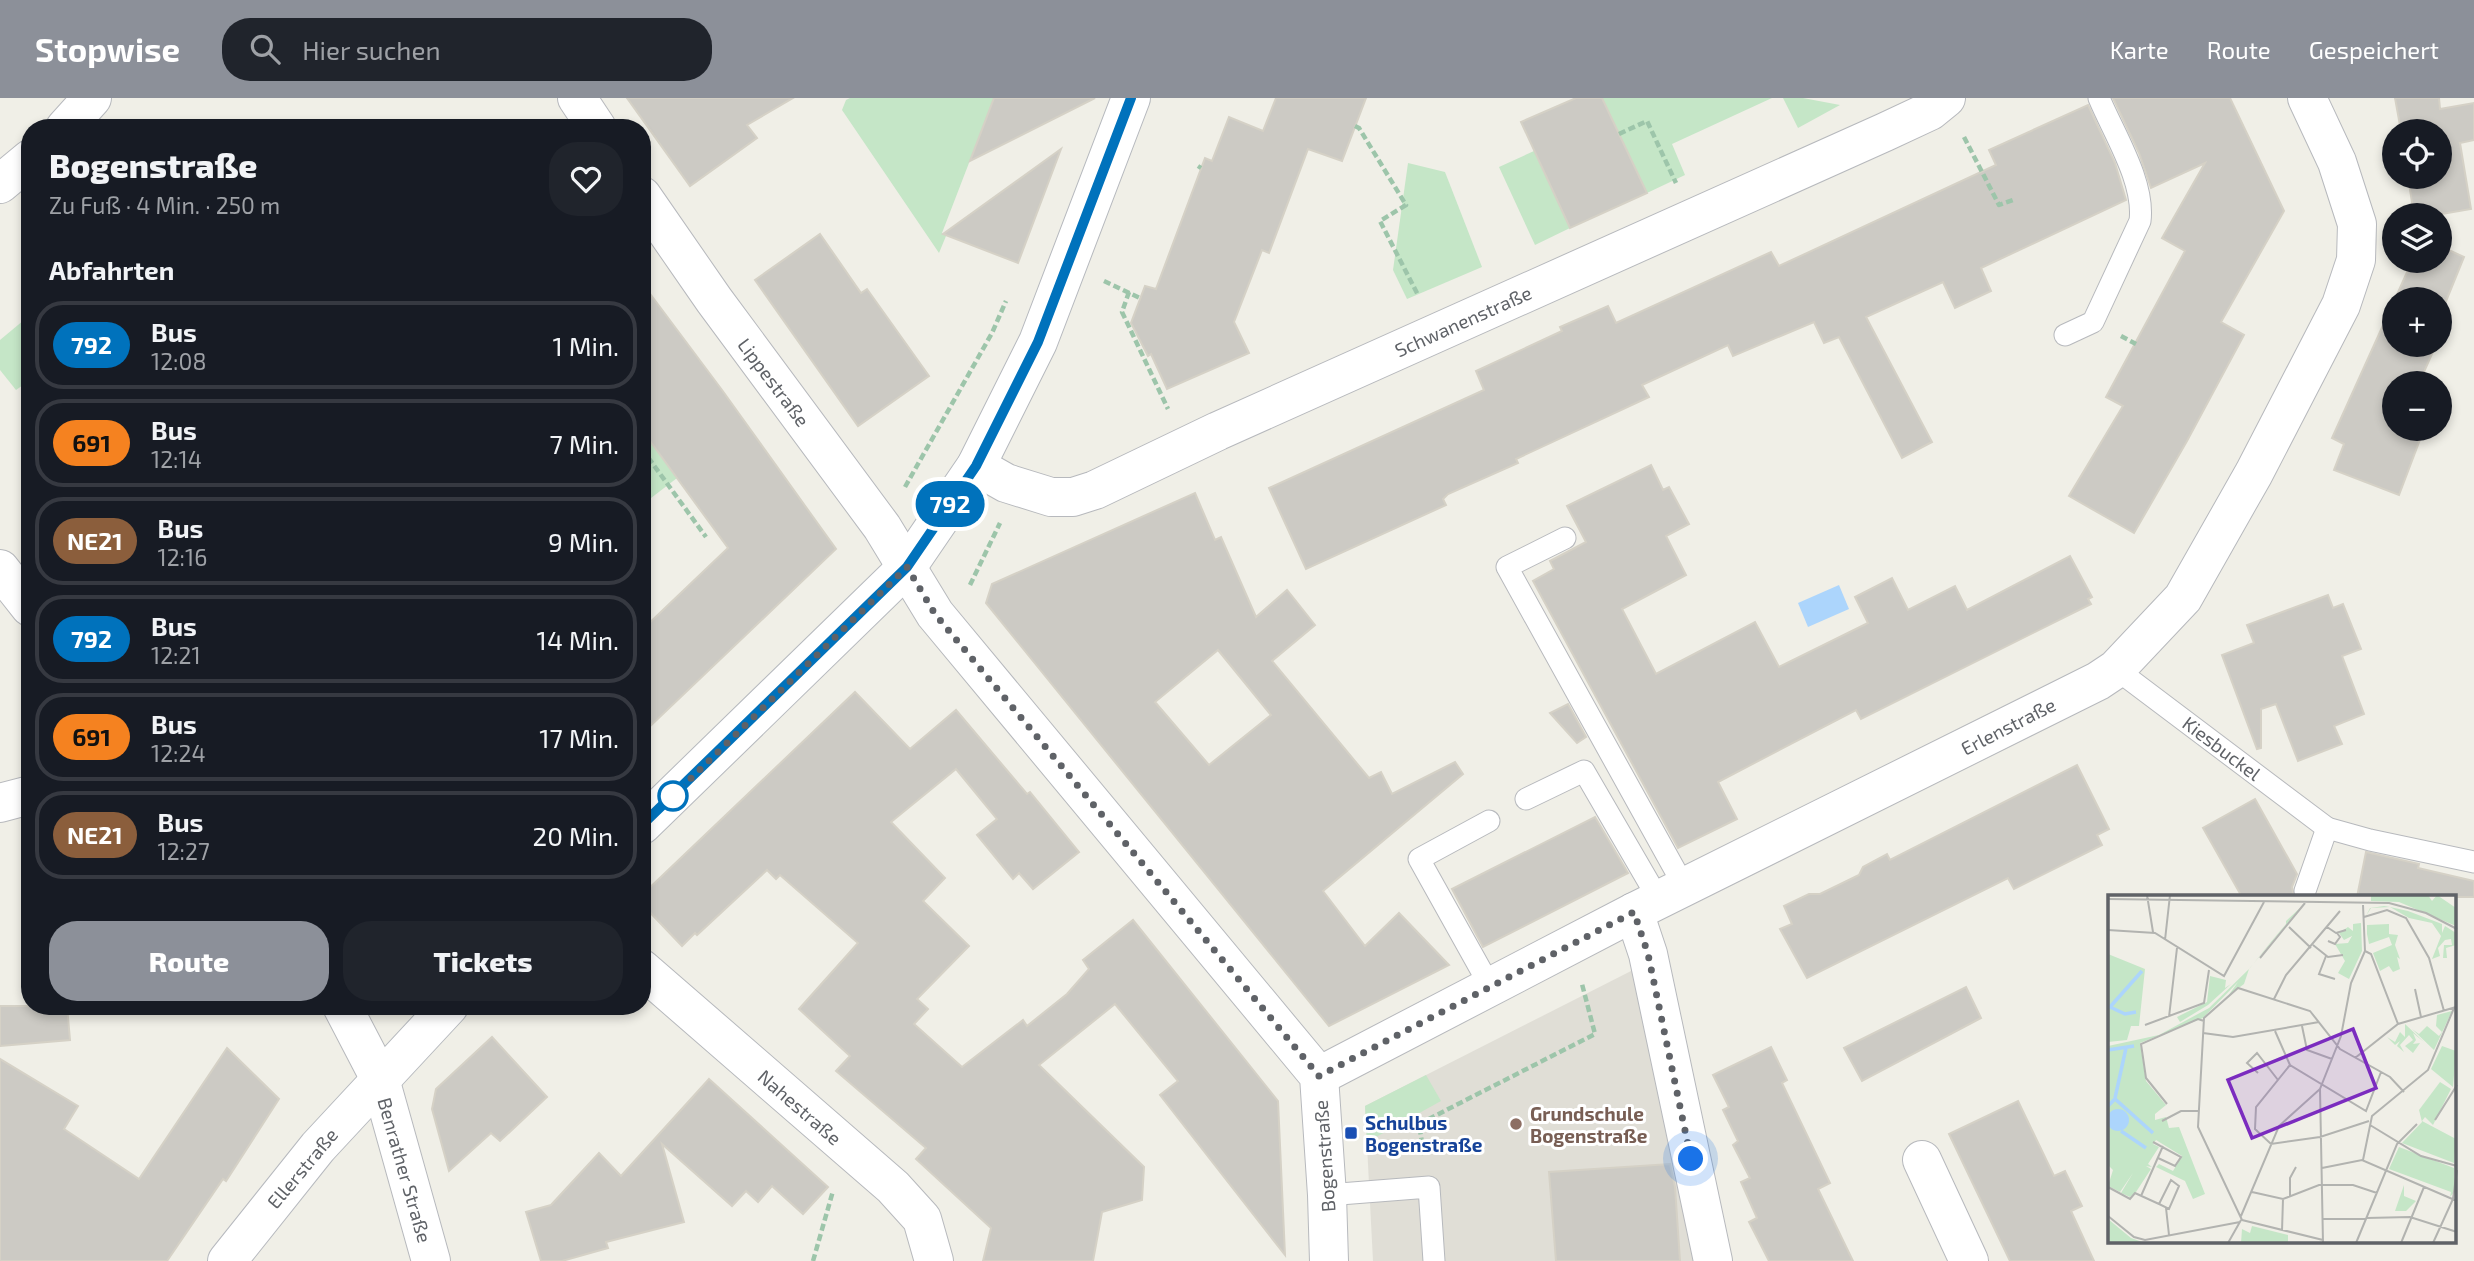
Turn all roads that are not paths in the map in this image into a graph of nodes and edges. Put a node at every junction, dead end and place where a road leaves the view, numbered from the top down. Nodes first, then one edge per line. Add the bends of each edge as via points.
1 (92, 98) edge
2 (577, 98) edge
3 (1131, 98) edge
4 (2099, 98) edge
5 (2307, 98) edge
6 (1945, 99) edge
7 (73, 119) edge
8 (591, 119) edge
9 (21, 166) edge
10 (0, 184) edge
11 (651, 209) edge
12 (2065, 335) dead end
13 (976, 466) junction
14 (1565, 538) dead end
15 (907, 567) junction
16 (0, 569) edge
17 (21, 596) edge
18 (2116, 669) junction
19 (21, 797) edge
20 (1526, 799) dead end
21 (0, 803) edge
22 (651, 816) edge
23 (1489, 821) dead end
24 (2327, 828) junction
25 (2474, 862) edge
26 (2305, 891) dead end
27 (1659, 900) junction
28 (651, 977) edge
29 (1490, 988) junction
30 (347, 1015) edge
31 (440, 1015) edge
32 (1319, 1076) junction
33 (380, 1079) junction
34 (1922, 1160) dead end
35 (1327, 1195) junction
36 (227, 1261) edge
37 (431, 1261) edge
38 (934, 1261) edge
39 (1329, 1261) edge
40 (1434, 1261) edge
41 (1713, 1261) edge
42 (1969, 1261) edge

1 - 7 street
2 - 8 street
3 - 13 street via 1038,342
4 - 12 lane via 2139,189 2140,221 2093,321
5 - 18 street, Erlenstraße via 2337,162 2357,224 2356,260 2341,305 2183,598
6 - 13 street, Schwanenstraße via 1930,111 1095,490 1073,497 1036,494
9 - 10 street
11 - 15 street, Lippestraße
13 - 15 street
14 - 27 lane via 1507,567
15 - 22 street
15 - 32 street, Bogenstraße via 935,614
16 - 17 street
18 - 24 lane, Kiesbuckel
18 - 27 street, Erlenstraße
19 - 21 street
20 - 27 lane via 1584,771
23 - 29 lane via 1419,859
24 - 25 lane, Kiesbuckel
24 - 26 lane
27 - 29 street, Erlenstraße
27 - 41 street via 1648,954
28 - 38 street, Nahestraße via 894,1187 922,1219
29 - 32 street, Erlenstraße
30 - 33 street, Benrather Straße
31 - 33 street, Ellerstraße
32 - 35 street, Bogenstraße
33 - 36 street, Ellerstraße via 318,1147
33 - 37 street, Benrather Straße
34 - 42 street
35 - 39 street, Bogenstraße
35 - 40 lane via 1429,1186

